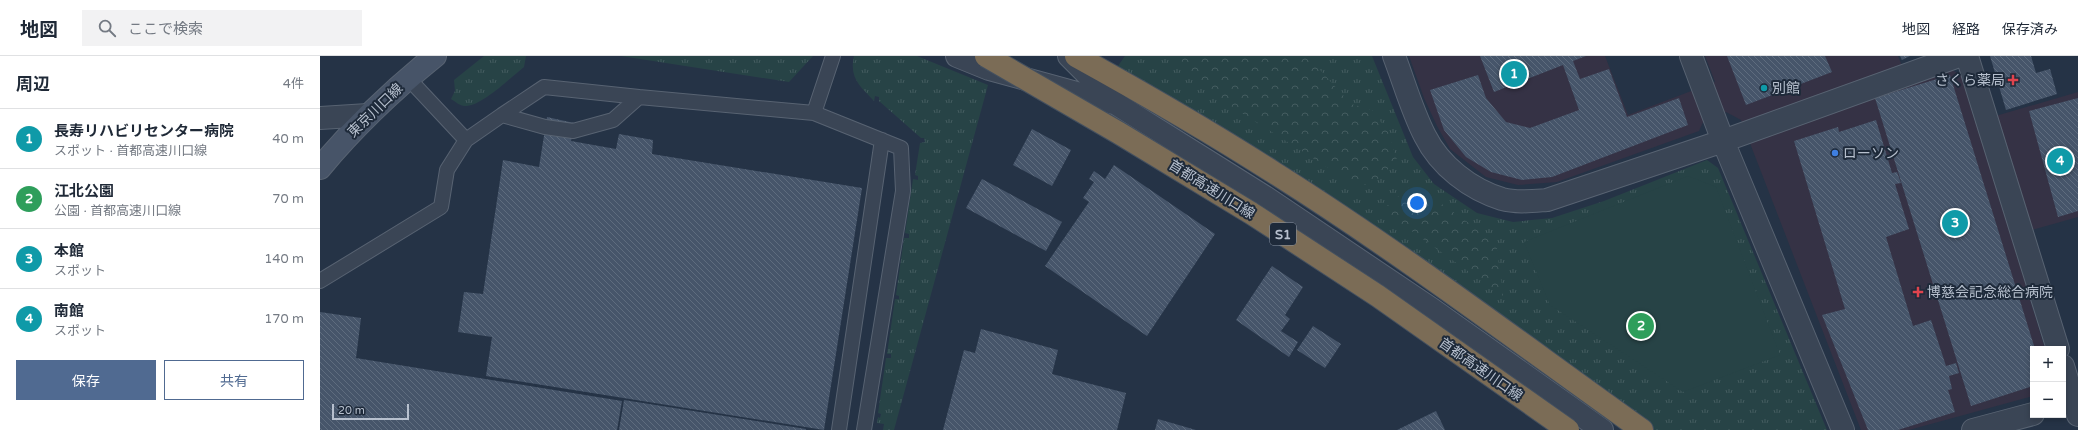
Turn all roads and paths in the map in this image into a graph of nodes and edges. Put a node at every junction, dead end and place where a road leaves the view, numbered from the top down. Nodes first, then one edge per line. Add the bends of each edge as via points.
1 (435, 56) edge
2 (833, 56) edge
3 (958, 56) edge
4 (986, 56) edge
5 (1069, 56) edge
6 (1076, 56) edge
7 (1394, 56) edge
8 (1691, 56) edge
9 (1959, 56) edge
10 (1967, 56) edge
11 (408, 78) junction
12 (639, 97) junction
13 (1118, 105) junction
14 (814, 113) junction
15 (368, 115) junction
16 (502, 115) junction
17 (320, 118) edge
18 (466, 140) junction
19 (882, 140) junction
20 (1723, 140) junction
21 (320, 168) edge
22 (320, 281) edge
23 (2057, 346) edge
24 (2066, 378) edge
25 (2073, 407) edge
26 (2030, 415) edge
27 (839, 430) edge
28 (864, 430) edge
29 (1568, 430) edge
30 (1602, 430) edge
31 (1642, 430) edge
32 (1843, 430) edge
33 (1973, 430) edge

1 - 11 main road, 東京川口線
2 - 14 lane
3 - 13 street via 989,69
4 - 29 highway, 首都高速川口線 / S1, bridge via 1120,133 1251,213 1378,296
5 - 13 street
6 - 31 highway via 1147,95 1274,172 1402,258
7 - 20 street via 1425,137 1439,157 1454,174 1480,190 1502,199 1527,202 1547,200
8 - 20 street
9 - 20 street
10 - 23 street
11 - 15 main road, 東京川口線
11 - 18 lane
12 - 14 lane
12 - 16 lane via 544,87
12 - 16 lane via 613,120 573,131 546,127
13 - 30 street via 1265,197 1433,310
14 - 19 lane
15 - 17 street
15 - 21 main road, 東京川口線
16 - 18 lane
18 - 22 lane via 447,170 442,207
19 - 27 lane
19 - 28 lane via 901,148 903,191
20 - 32 street
24 - 25 street
26 - 33 street

